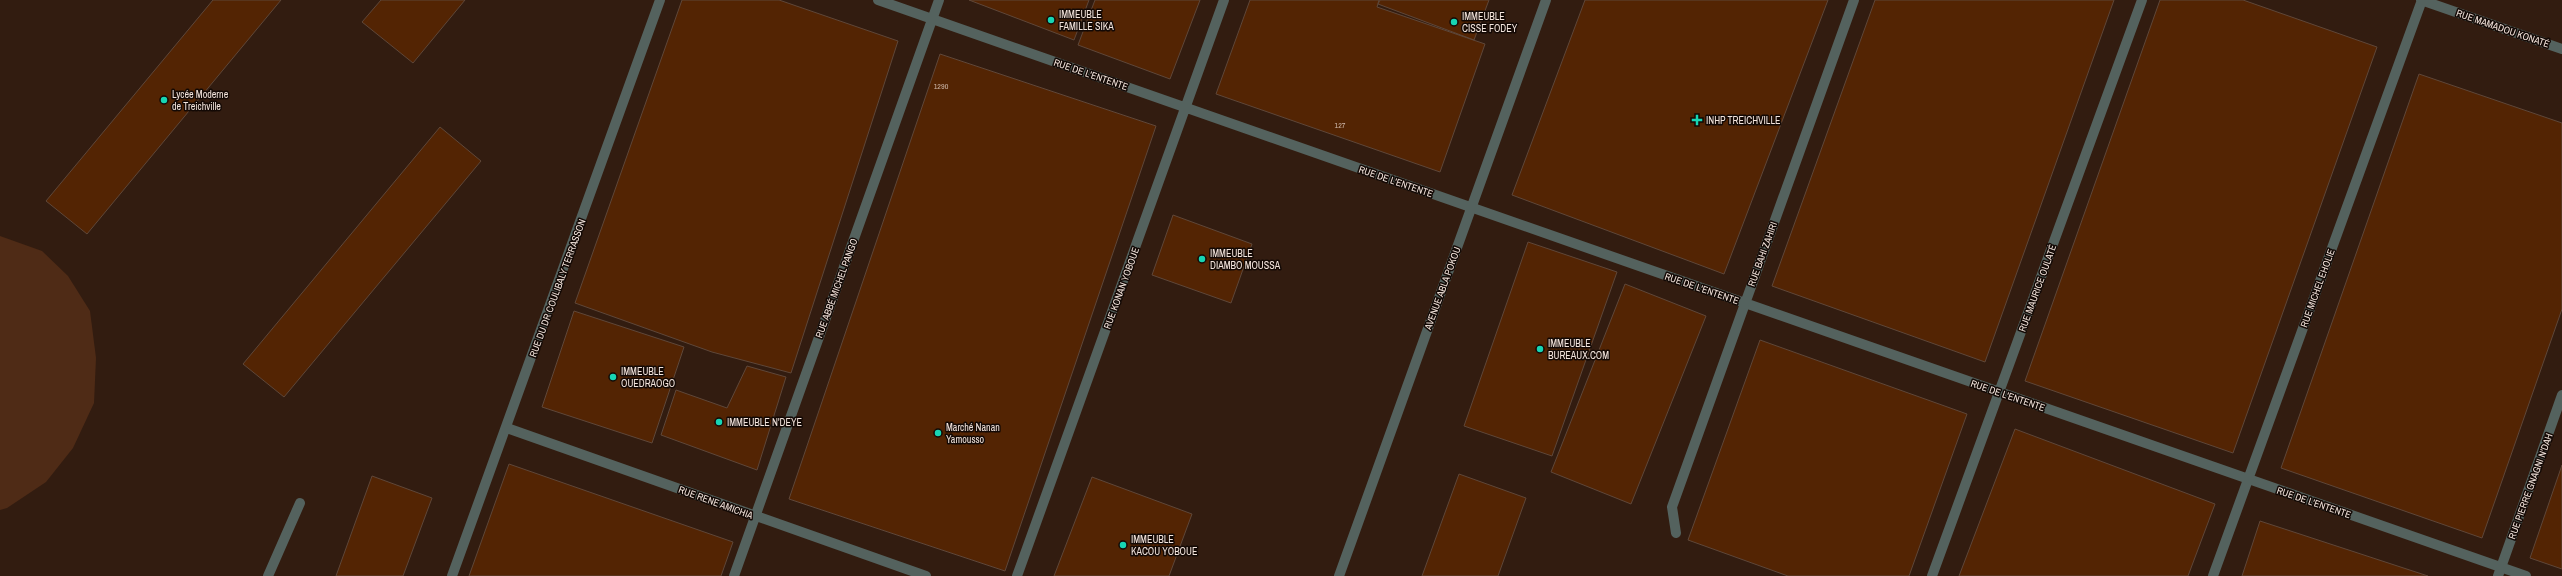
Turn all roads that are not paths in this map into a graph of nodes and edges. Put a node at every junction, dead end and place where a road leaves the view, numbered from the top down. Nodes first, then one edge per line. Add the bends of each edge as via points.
1 (660, 0) edge
2 (878, 0) edge
3 (939, 0) edge
4 (1224, 0) edge
5 (1546, 0) edge
6 (1854, 0) edge
7 (2142, 0) edge
8 (2422, 0) edge
9 (932, 19) junction
10 (2562, 49) edge
11 (1186, 107) junction
12 (1471, 207) junction
13 (1745, 303) junction
14 (1999, 392) junction
15 (2562, 395) edge
16 (507, 428) junction
17 (2248, 479) junction
18 (300, 503) dead end
19 (754, 515) junction
20 (1676, 533) dead end
21 (2500, 572) edge
22 (268, 576) edge
23 (452, 576) edge
24 (734, 576) edge
25 (926, 576) edge
26 (1018, 576) edge
27 (1338, 576) edge
28 (1932, 576) edge
29 (2213, 576) edge
30 (2526, 576) edge

1 - 16 street, RUE DU DR COULIBALY TERRASSON
2 - 9 street, RUE DE L'ENTENTE
3 - 9 street, RUE ABBÉ MICHEL PANGO
4 - 11 street, RUE KONAN YOBOUE
5 - 12 street, AVENUE ABLA POKOU
6 - 13 street, RUE BAHI ZAHIRI
7 - 14 street, RUE MAURICE OULATÉ
8 - 10 street, RUE MAMADOU KONATÉ
8 - 17 street, RUE MICHEL EHOLIE
9 - 11 street, RUE DE L'ENTENTE
9 - 19 street, RUE ABBÉ MICHEL PANGO
11 - 12 street, RUE DE L'ENTENTE
11 - 26 street, RUE KONAN YOBOUE
12 - 13 street, RUE DE L'ENTENTE
12 - 27 street, AVENUE ABLA POKOU
13 - 14 street, RUE DE L'ENTENTE
13 - 20 street, RUE BAHI ZAHIRI via 1672,507
14 - 17 street, RUE DE L'ENTENTE
14 - 28 street, RUE MAURICE OULATÉ
15 - 21 street, RUE PIERRE GNAGNI N'DAH
16 - 19 street, RUE RENE AMICHIA
16 - 23 street, RUE DU DR COULIBALY TERRASSON
17 - 21 street, RUE DE L'ENTENTE
17 - 29 street, RUE MICHEL EHOLIE
18 - 22 street
19 - 24 street, RUE ABBÉ MICHEL PANGO
19 - 25 street, RUE RENE AMICHIA
21 - 30 street, RUE DE L'ENTENTE

